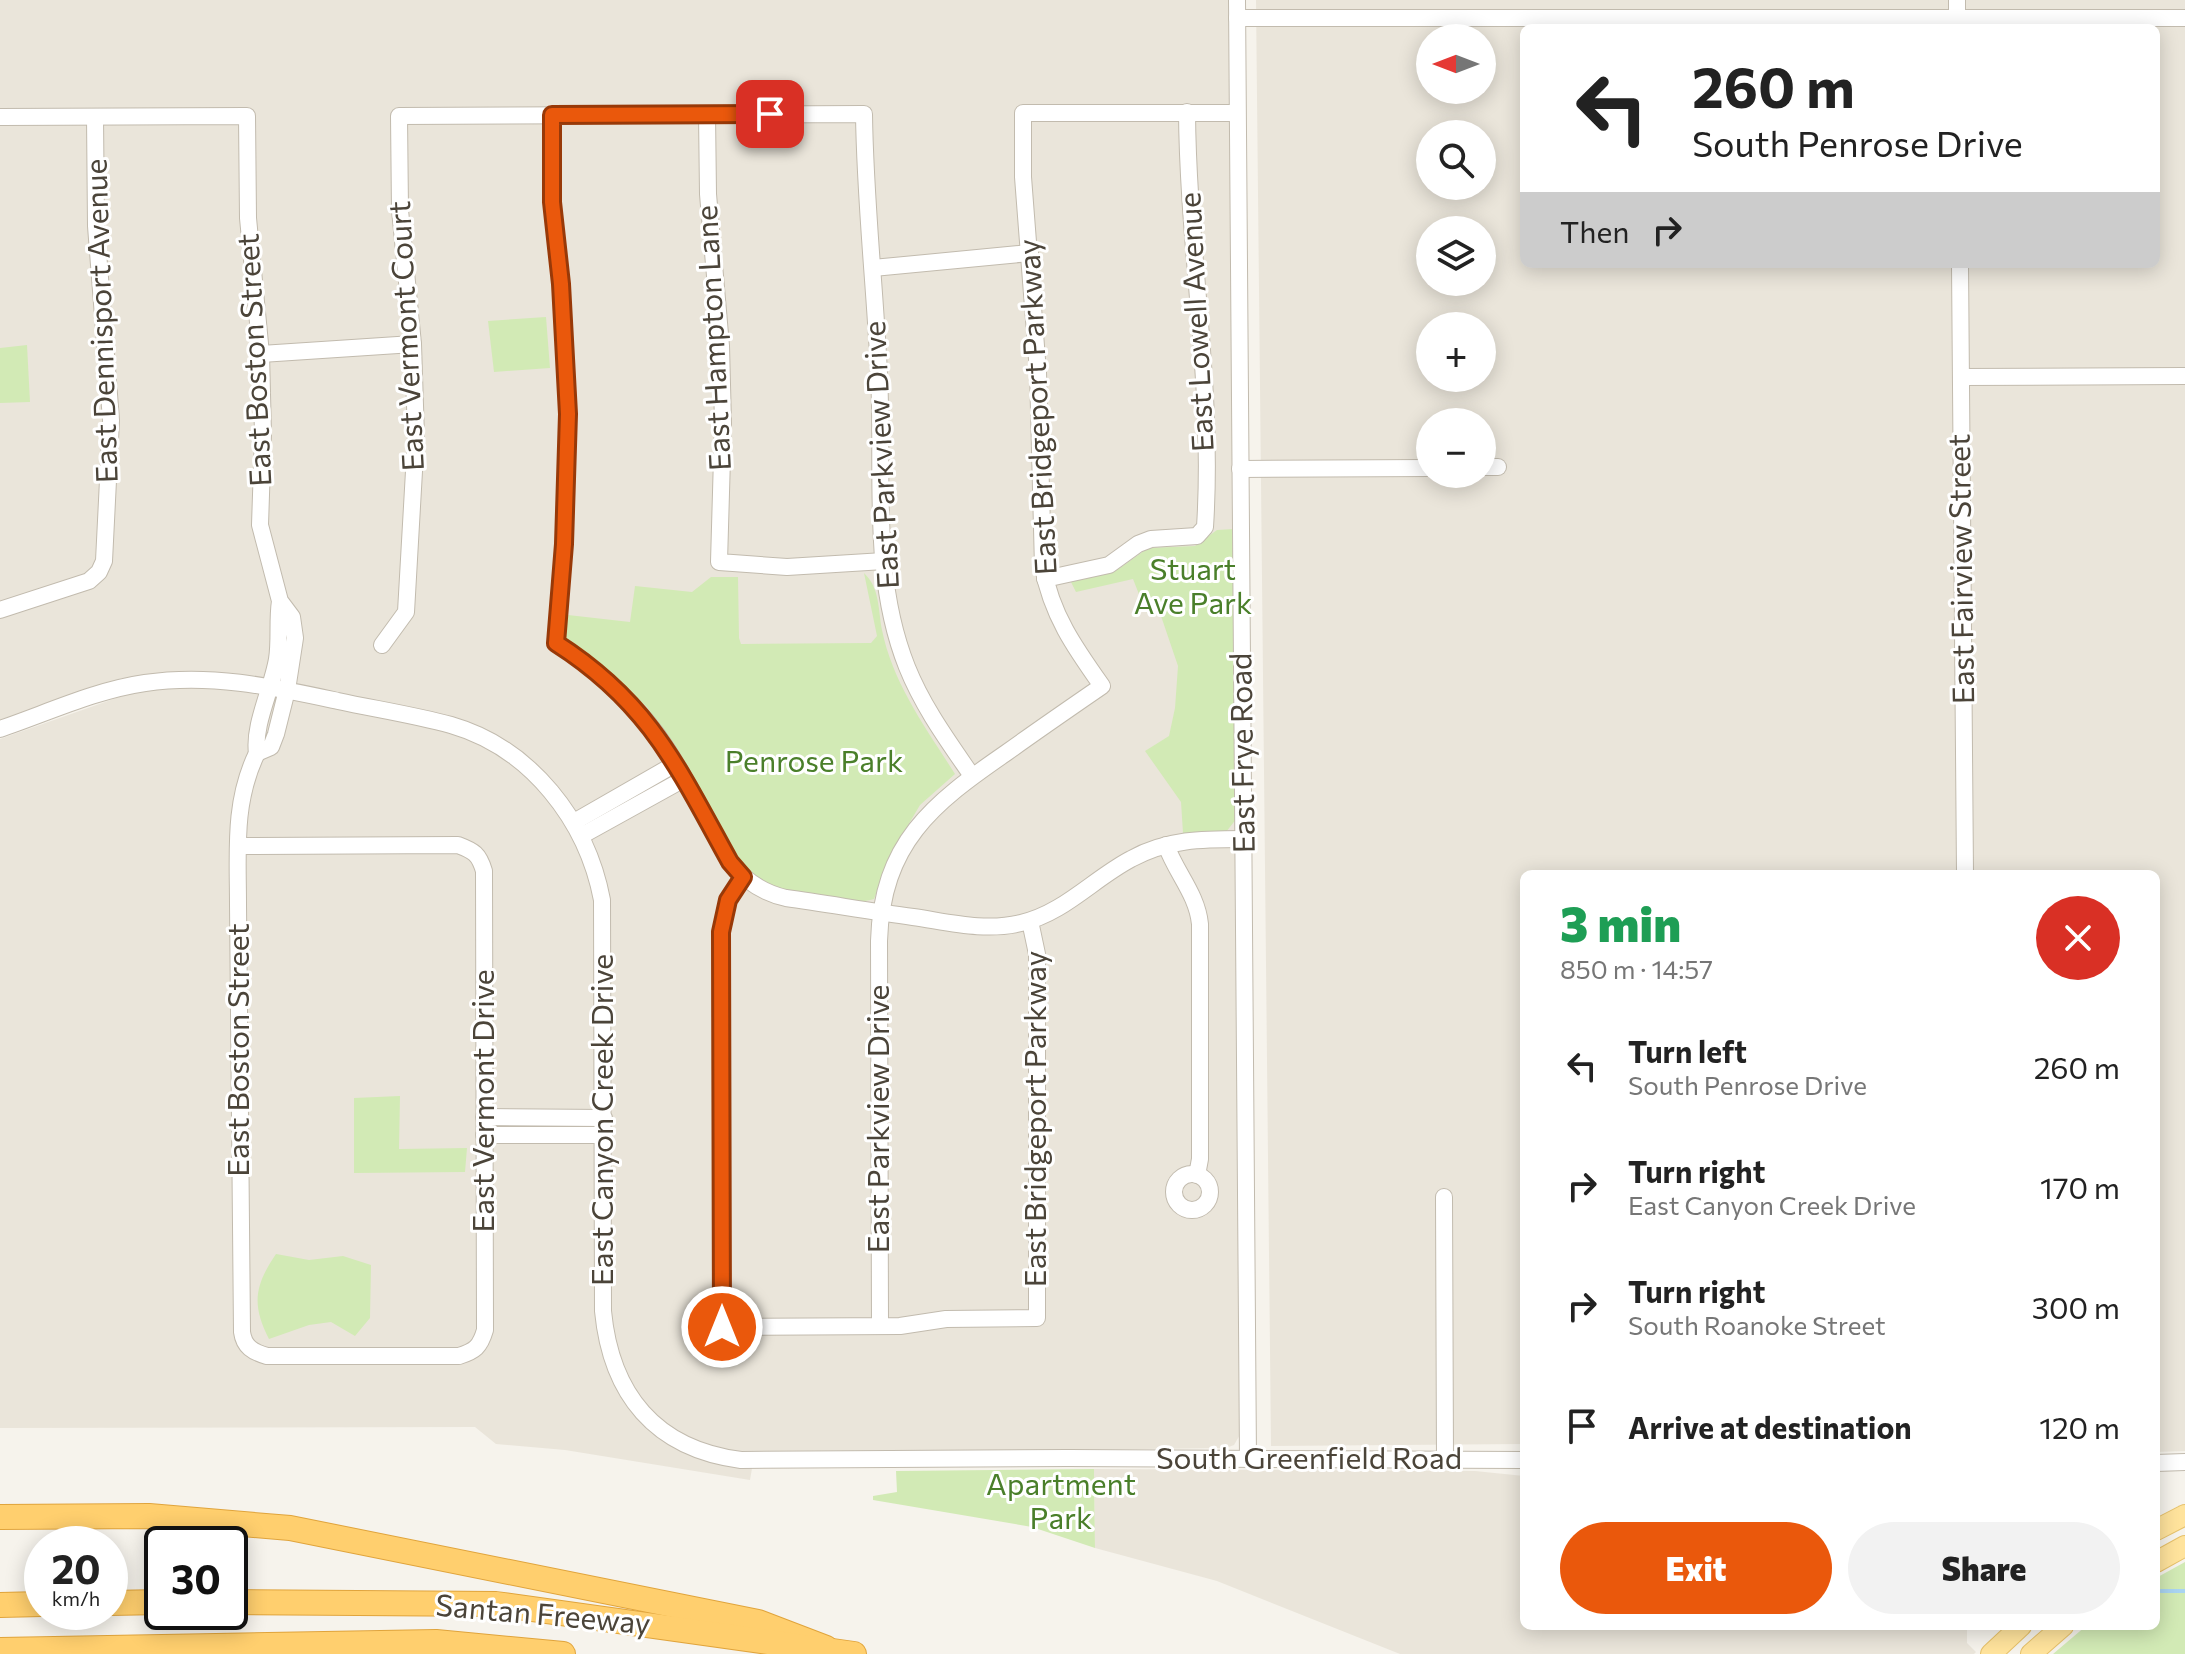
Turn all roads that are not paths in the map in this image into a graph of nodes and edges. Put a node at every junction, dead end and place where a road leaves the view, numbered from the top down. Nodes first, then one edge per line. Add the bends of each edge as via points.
1 (1237, 0) edge
2 (1957, 0) edge
3 (1237, 18) junction
4 (2185, 18) edge
5 (1958, 23) edge
6 (1187, 112) junction
7 (1237, 113) junction
8 (707, 114) junction
9 (552, 115) junction
10 (0, 117) edge
11 (95, 117) junction
12 (1030, 253) junction
13 (873, 268) junction
14 (1960, 268) edge
15 (413, 344) junction
16 (261, 354) junction
17 (2184, 376) edge
18 (1961, 377) junction
19 (1416, 468) edge
20 (1240, 469) junction
21 (884, 561) junction
22 (1045, 579) junction
23 (0, 610) edge
24 (382, 645) dead end
25 (1102, 686) joint
26 (280, 688) junction
27 (0, 729) edge
28 (675, 764) junction
29 (972, 776) junction
30 (684, 779) junction
31 (577, 829) junction
32 (1243, 839) junction
33 (1166, 845) junction
34 (238, 846) junction
35 (1965, 870) edge
36 (743, 877) junction
37 (881, 912) junction
38 (1030, 921) junction
39 (484, 1117) junction
40 (604, 1127) junction
41 (484, 1135) junction
42 (1197, 1175) dead end
43 (1444, 1197) dead end
44 (880, 1326) junction
45 (474, 1351) joint
46 (632, 1403) joint
47 (1248, 1458) junction
48 (1445, 1460) junction
49 (1520, 1460) edge
50 (2185, 1462) edge
51 (2160, 1463) edge
52 (2185, 1515) edge
53 (0, 1517) edge
54 (2160, 1528) edge
55 (2185, 1546) edge
56 (2160, 1560) edge
57 (248, 1602) edge
58 (24, 1604) edge
59 (0, 1605) edge
60 (2017, 1630) edge
61 (2058, 1630) edge
62 (826, 1648) junction
63 (0, 1650) edge
64 (563, 1654) edge
65 (854, 1654) edge
66 (1991, 1654) edge
67 (2031, 1654) edge

1 - 3 street, East Frye Road
2 - 5 street
3 - 5 street
3 - 7 street, East Frye Road
4 - 5 street
6 - 7 street
6 - 12 street, East Bridgeport Parkway via 1023,113
6 - 22 street, East Lowell Avenue via 1202,329 1203,531 1194,537 1147,541 1109,565
7 - 20 street, East Frye Road
8 - 9 street
8 - 13 street, East Parkview Drive via 864,114
8 - 21 street, East Hampton Lane via 722,392 719,562 787,567
9 - 15 street, East Vermont Court via 399,116 400,210
9 - 28 street via 552,202 568,414 556,643 618,690 653,728
10 - 11 street
11 - 16 street, East Boston Street via 247,116 248,218
11 - 23 street, East Dennisport Avenue via 96,226 111,420 104,561 87,582
12 - 13 street
12 - 22 street, East Bridgeport Parkway
13 - 21 street, East Parkview Drive
14 - 18 street, East Fairview Street
15 - 16 street
15 - 24 street, East Vermont Court via 416,436 406,612
16 - 26 street, East Boston Street via 260,525 295,638
17 - 18 street
18 - 35 street, East Fairview Street
19 - 20 street
20 - 32 street, East Frye Road
21 - 29 street, East Parkview Drive via 891,615 907,667
22 - 25 street, East Bridgeport Parkway via 1060,622
25 - 29 street, East Parkview Drive
26 - 27 street, East Canyon Creek Drive via 208,679 142,683
26 - 31 street, East Canyon Creek Drive via 472,733 527,766
26 - 34 street, East Boston Street via 271,747 257,753 245,782
28 - 30 street
28 - 31 street
29 - 37 street, East Parkview Drive via 937,804 908,840 893,868
30 - 31 street
30 - 36 street
31 - 40 street, East Canyon Creek Drive via 598,877 604,923
32 - 33 street
32 - 47 street, East Frye Road
33 - 38 street via 1128,861
33 - 42 street via 1194,898 1200,924
34 - 39 street, East Vermont Drive via 458,845 475,851 484,871
34 - 45 street, East Boston Street via 242,1332 249,1349 267,1356 459,1356
36 - 37 street via 779,896
36 - 44 street via 728,900 721,932 722,1327
37 - 38 street via 979,927
37 - 44 street, East Parkview Drive
38 - 44 street, East Bridgeport Parkway via 1037,954 1037,1318
39 - 40 street
39 - 41 street, East Vermont Drive
40 - 41 street
40 - 46 street, East Canyon Creek Drive via 605,1334
41 - 45 street, East Vermont Drive via 485,1330
43 - 48 street
46 - 47 street, South Greenfield Road via 687,1445 741,1460
47 - 48 street, South Greenfield Road
48 - 49 street, South Greenfield Road
50 - 51 street
52 - 54 main road
53 - 62 highway via 149,1516 290,1528 758,1622
55 - 56 main road
57 - 62 highway, Santan Freeway via 496,1604
58 - 59 highway
60 - 66 main road
61 - 67 main road
62 - 65 highway, Santan Freeway
63 - 64 highway, Santan Freeway via 436,1642

